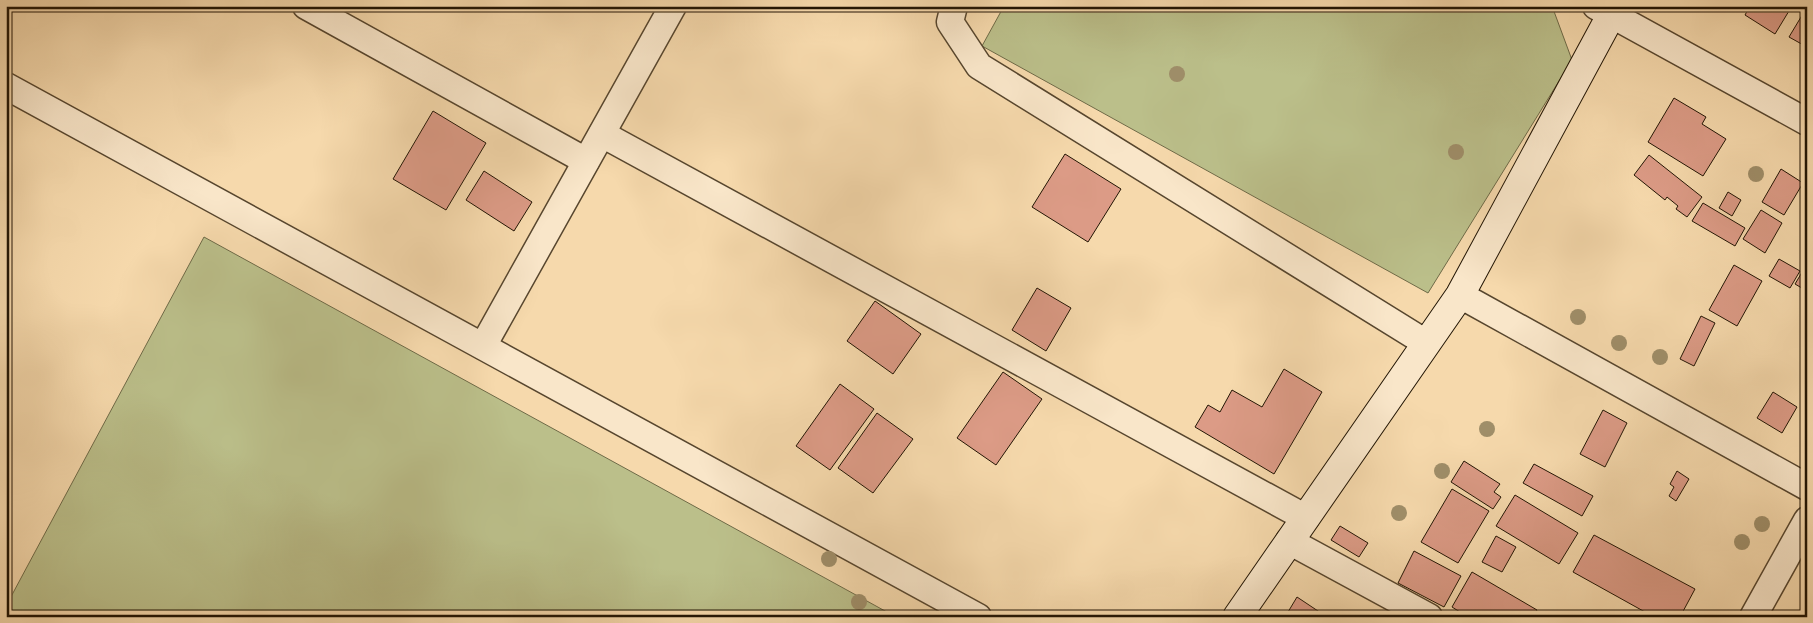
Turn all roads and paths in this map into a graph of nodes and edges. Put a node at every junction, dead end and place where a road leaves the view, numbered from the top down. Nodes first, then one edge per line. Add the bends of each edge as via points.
1 (306, 6) edge
2 (673, 6) edge
3 (954, 6) edge
4 (1608, 9) edge
5 (6, 86) edge
6 (1807, 122) edge
7 (602, 134) junction
8 (586, 161) junction
9 (1460, 295) junction
10 (1426, 343) junction
11 (483, 346) junction
12 (1807, 487) edge
13 (1306, 518) junction
14 (1807, 520) edge
15 (1289, 541) junction
16 (978, 617) edge
17 (1237, 617) edge
18 (1429, 617) edge
19 (1753, 617) edge

1 - 8 street
2 - 7 street
3 - 10 street via 950,22 979,66
4 - 6 street
4 - 9 street
5 - 11 street
7 - 8 street
7 - 13 street
8 - 11 street
9 - 10 street
9 - 12 street
10 - 13 street
11 - 16 street
13 - 15 street
14 - 19 street
15 - 17 street
15 - 18 street

